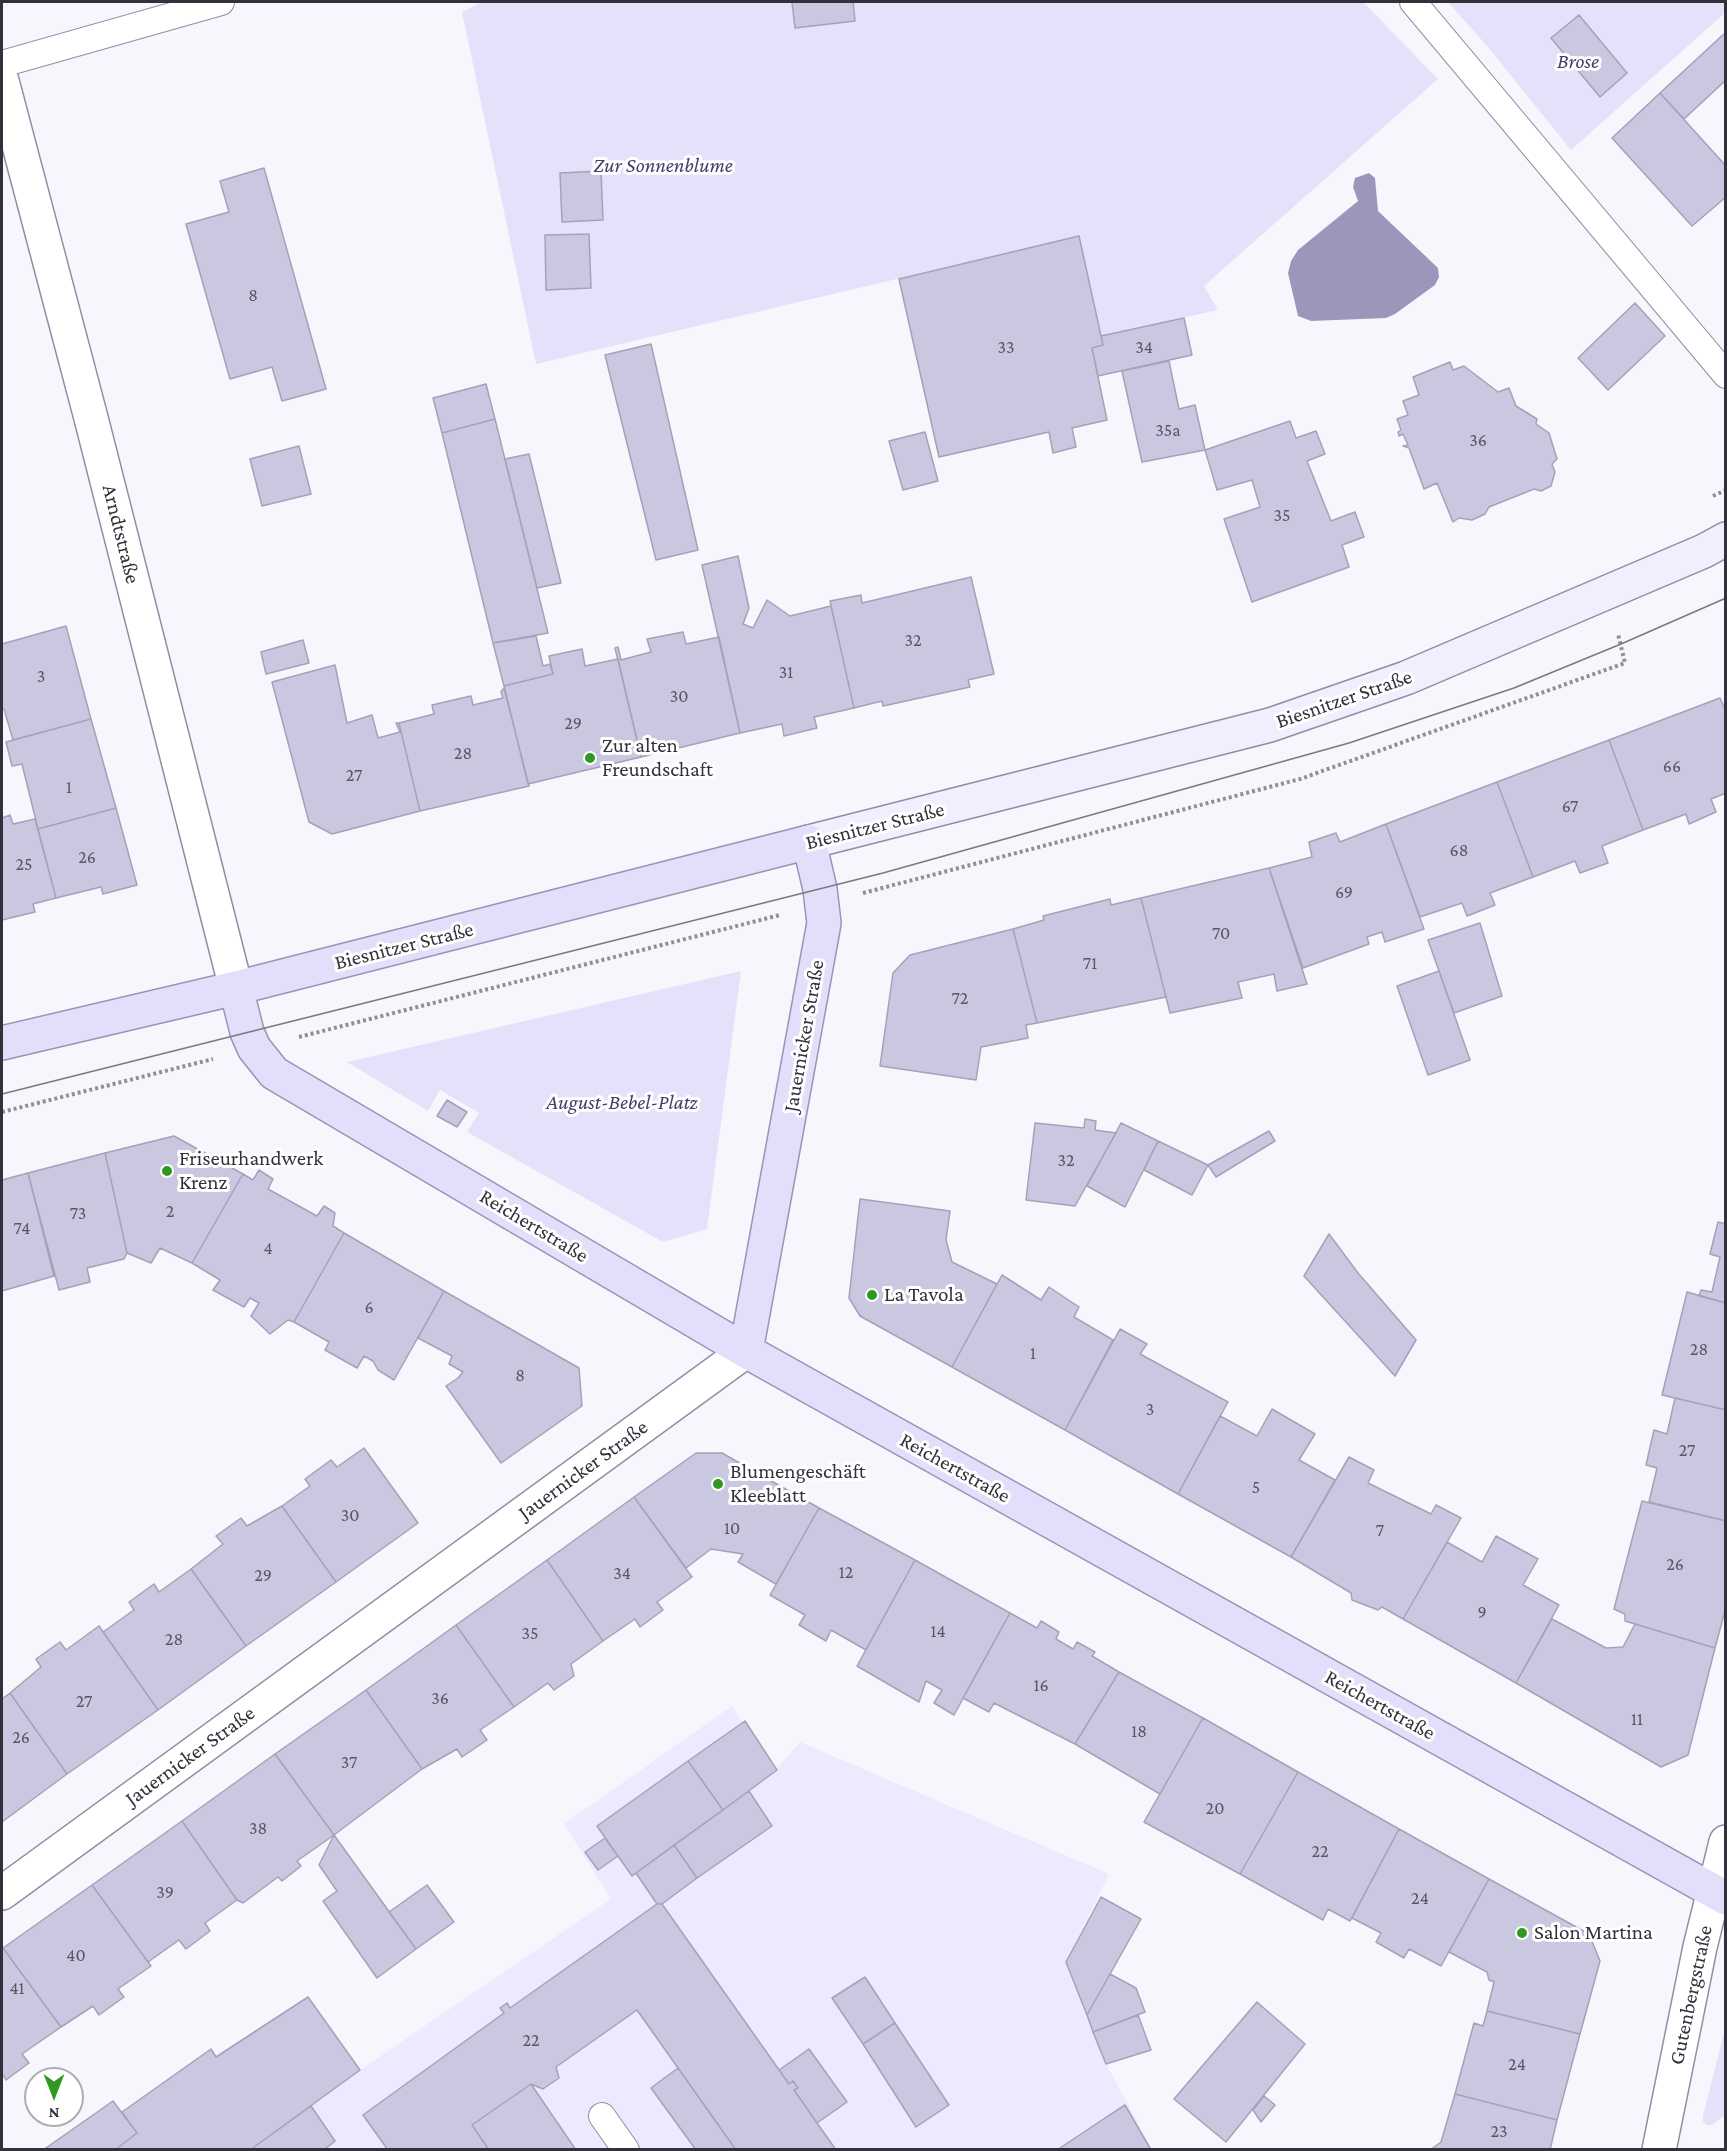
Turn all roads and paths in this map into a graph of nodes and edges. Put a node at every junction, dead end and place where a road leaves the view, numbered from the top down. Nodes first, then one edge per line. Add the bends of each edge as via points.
1 (221, 2) edge
2 (1413, 2) edge
3 (2, 64) edge
4 (2, 81) edge
5 (1725, 375) edge
6 (1725, 539) edge
7 (809, 842) junction
8 (236, 988) junction
9 (2, 1043) edge
10 (746, 1352) junction
11 (1725, 1842) edge
12 (2, 1893) edge
13 (1719, 1894) edge
14 (602, 2116) dead end
15 (626, 2150) edge
16 (1659, 2150) edge

1 - 3 lane
2 - 5 lane
4 - 8 street, Arndtstraße
6 - 7 main road, Biesnitzer Straße via 1406,678 1270,725
7 - 8 main road, Biesnitzer Straße
7 - 10 main road, Jauernicker Straße via 824,923
8 - 9 main road, Biesnitzer Straße
8 - 10 main road, Reichertstraße via 254,1048 274,1073
10 - 12 street, Jauernicker Straße
10 - 13 main road, Reichertstraße
11 - 13 street, Gutenbergstraße
13 - 16 street, Gutenbergstraße
14 - 15 lane

